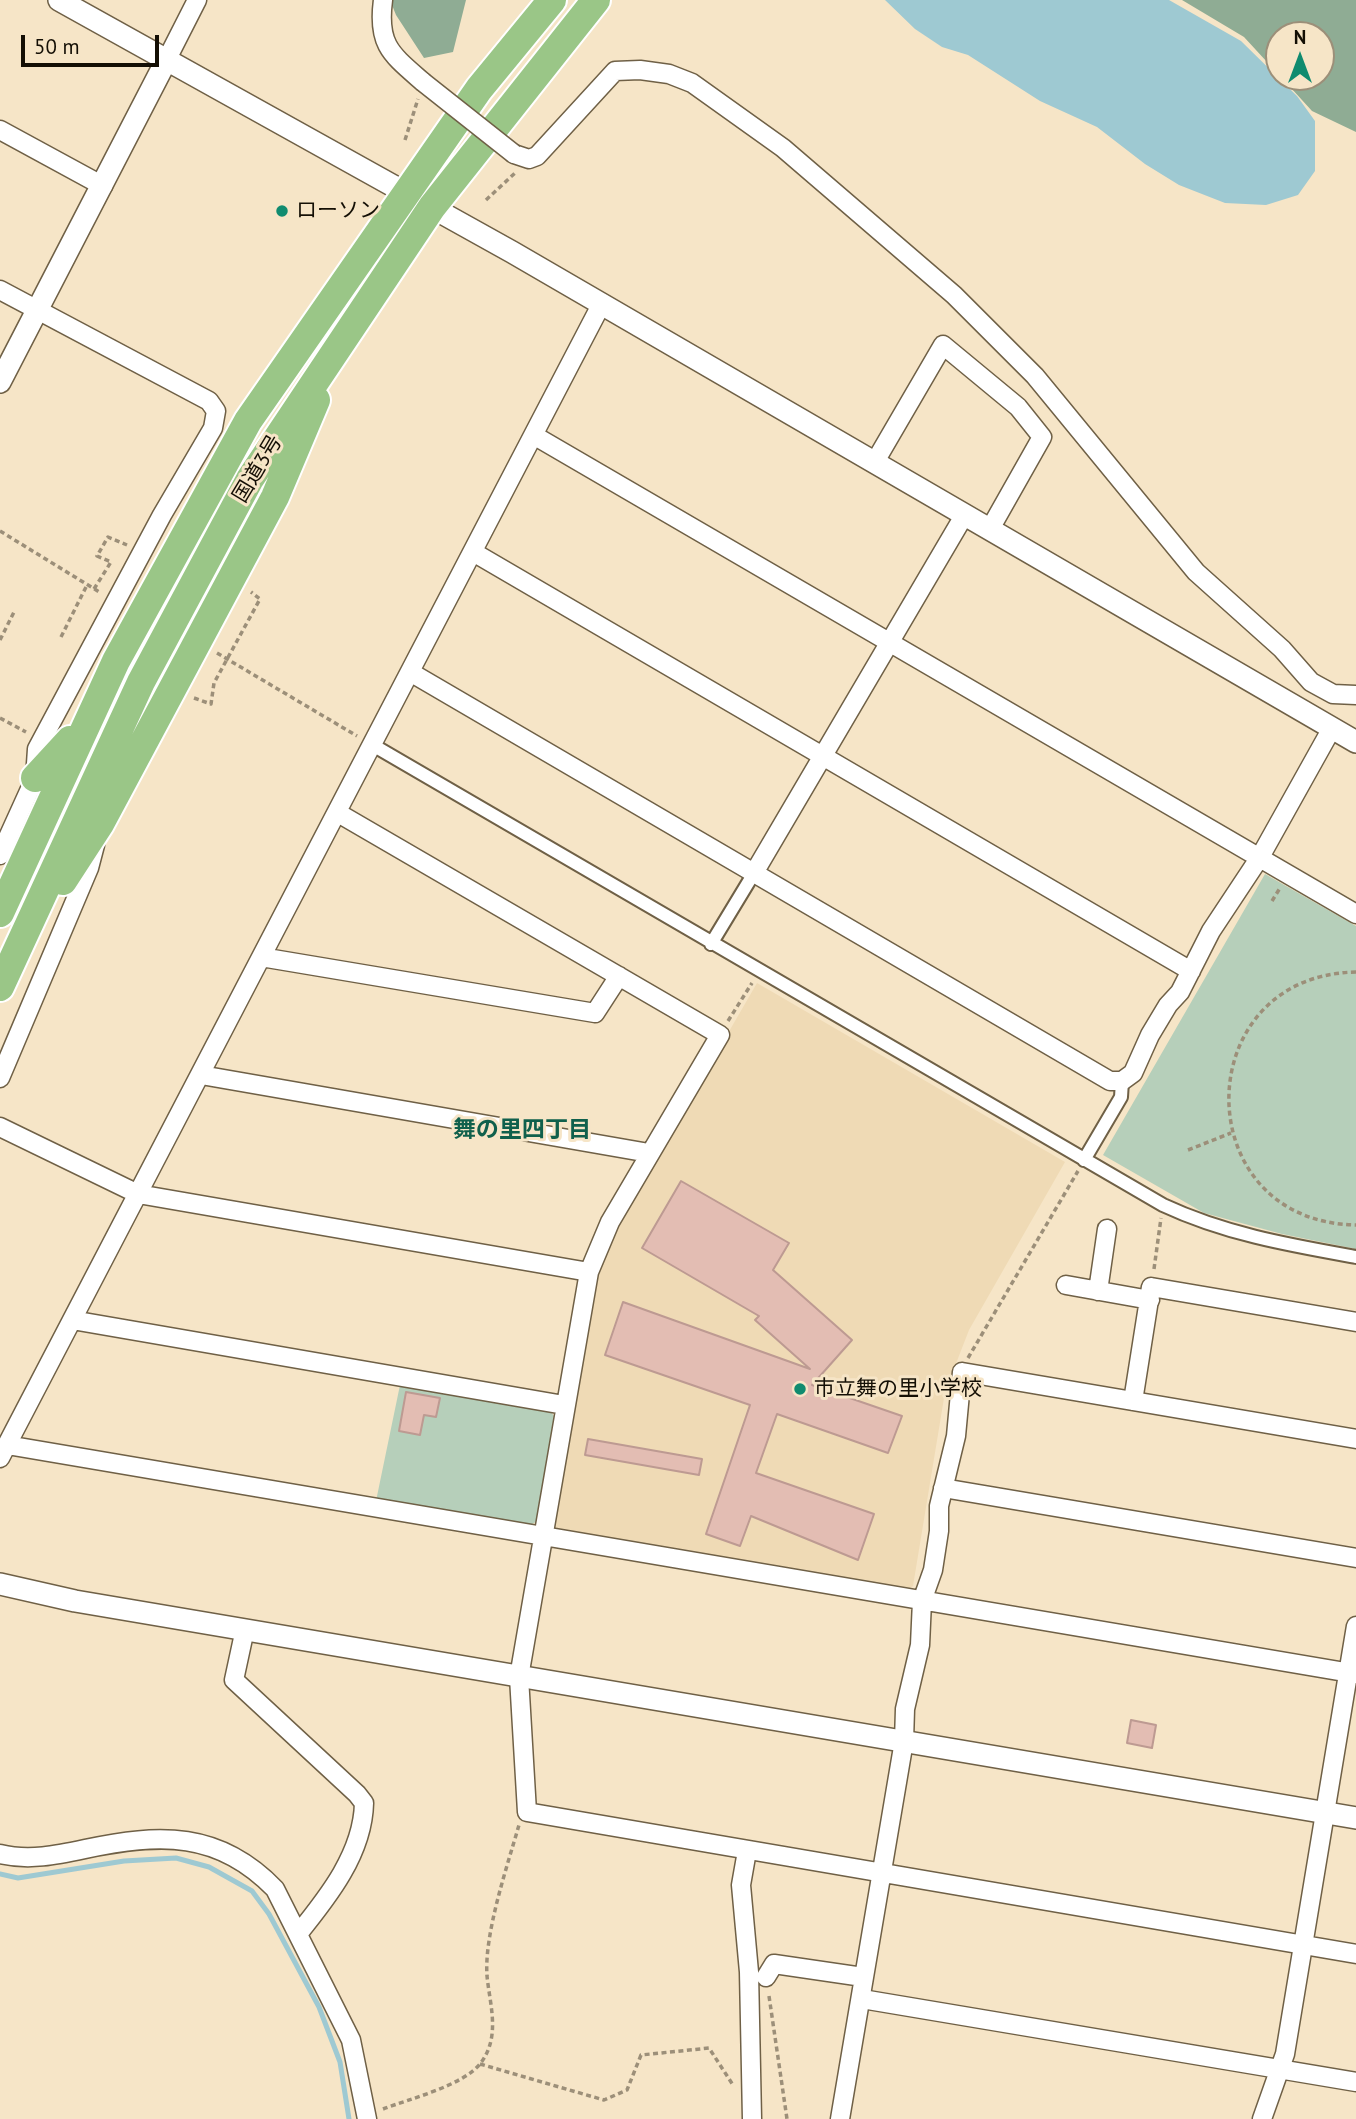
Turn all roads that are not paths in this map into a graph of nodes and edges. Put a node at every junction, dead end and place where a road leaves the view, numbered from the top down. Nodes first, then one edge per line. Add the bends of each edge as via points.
1 (59, 0) edge
2 (197, 0) edge
3 (383, 0) edge
4 (552, 0) edge
5 (596, 0) edge
6 (167, 59) junction
7 (0, 130) edge
8 (103, 186) junction
9 (407, 193) junction
10 (432, 206) junction
11 (0, 290) edge
12 (602, 303) junction
13 (36, 311) junction
14 (319, 373) junction
15 (0, 382) edge
16 (535, 436) junction
17 (876, 460) junction
18 (965, 513) junction
19 (990, 529) junction
20 (473, 552) junction
21 (890, 641) junction
22 (410, 672) junction
23 (1356, 695) edge
24 (89, 720) junction
25 (1332, 727) junction
26 (1356, 742) edge
27 (371, 744) junction
28 (822, 756) junction
29 (35, 778) junction
30 (338, 813) junction
31 (100, 824) junction
32 (0, 855) edge
33 (1260, 857) junction
34 (754, 873) junction
35 (35, 907) junction
36 (0, 913) edge
37 (1356, 914) edge
38 (711, 944) junction
39 (261, 957) junction
40 (1191, 971) junction
41 (619, 976) junction
42 (0, 987) edge
43 (201, 1076) junction
44 (0, 1078) edge
45 (1122, 1081) junction
46 (0, 1126) edge
47 (649, 1153) junction
48 (1084, 1160) junction
49 (138, 1194) junction
50 (1107, 1229) dead end
51 (1356, 1257) edge
52 (589, 1272) junction
53 (1066, 1285) dead end
54 (1098, 1291) junction
55 (1150, 1293) junction
56 (72, 1320) junction
57 (1356, 1322) edge
58 (1133, 1401) junction
59 (564, 1405) junction
60 (1356, 1439) edge
61 (4, 1451) edge
62 (943, 1488) junction
63 (542, 1537) junction
64 (1356, 1558) edge
65 (0, 1584) edge
66 (922, 1601) junction
67 (1356, 1626) edge
68 (245, 1629) junction
69 (1352, 1674) edge
70 (519, 1677) junction
71 (904, 1741) junction
72 (1324, 1812) junction
73 (1356, 1818) edge
74 (747, 1851) junction
75 (0, 1854) edge
76 (882, 1874) junction
77 (298, 1934) junction
78 (1302, 1945) junction
79 (1356, 1954) edge
80 (766, 1977) road end
81 (863, 1977) junction
82 (862, 1999) junction
83 (1280, 2069) junction
84 (1356, 2082) edge
85 (362, 2118) edge
86 (752, 2119) edge
87 (840, 2119) edge
88 (1262, 2119) edge

1 - 6 street
2 - 6 street
3 - 23 street, bridge via 381,36 391,54 521,157 537,156 615,71 640,69 692,83 783,148 954,295 1035,376 1196,572 1282,649 1311,682 1334,694
4 - 9 highway, 国道3号 via 479,89
5 - 10 highway, 国道3号
6 - 8 street
6 - 9 street
7 - 8 street
8 - 13 street
9 - 10 street
9 - 24 highway, 国道3号 via 248,421 179,542
10 - 12 street
10 - 14 highway, 国道3号
11 - 13 street
12 - 16 street
12 - 17 street
13 - 15 street
13 - 29 street via 209,401 216,411 213,428 37,749
14 - 31 highway via 316,404 275,497
14 - 35 highway, 国道3号 via 250,479 193,584 141,682
16 - 20 street
16 - 21 street
17 - 18 street
17 - 19 street via 943,345 1018,407 1042,437
18 - 19 street
18 - 21 street
19 - 25 street
20 - 22 street
20 - 28 street
21 - 28 street
21 - 33 street
22 - 27 street
22 - 34 street
24 - 29 highway
24 - 36 highway, 国道3号
25 - 26 street
25 - 33 street
27 - 30 street
27 - 38 street
28 - 34 street
28 - 40 street
29 - 32 street
30 - 39 street
30 - 41 street
31 - 35 highway via 65,878
31 - 44 street via 89,869
33 - 37 street
33 - 40 street via 1234,892
34 - 38 street
34 - 45 street via 1110,1081
35 - 42 highway, 国道3号
38 - 48 street
39 - 41 street via 595,1013
39 - 43 street
40 - 45 street via 1150,1035 1133,1073
41 - 47 street via 720,1035
43 - 47 street
43 - 49 street
45 - 48 street via 1121,1097
46 - 49 street
47 - 52 street via 610,1222
48 - 51 street via 1202,1224
49 - 52 street
49 - 56 street
50 - 54 street
52 - 59 street
53 - 54 street
54 - 55 street
55 - 57 street
55 - 58 street
56 - 59 street
56 - 61 street
58 - 60 street
58 - 62 street via 962,1372 956,1436
59 - 63 street
61 - 63 street
62 - 64 street
62 - 66 street via 933,1570
63 - 66 street
63 - 70 street
65 - 68 street
66 - 69 street
66 - 71 street via 920,1645 905,1709
67 - 69 street
68 - 70 street
68 - 77 street via 234,1680 364,1803 357,1842 341,1875
69 - 72 street
70 - 71 street
70 - 74 street via 527,1812
71 - 72 street
71 - 76 street
72 - 73 street
72 - 78 street
74 - 76 street
74 - 86 street via 741,1885 749,1972
75 - 77 street via 49,1856 149,1837 183,1839 237,1858 268,1881
76 - 78 street
76 - 81 street
77 - 85 street via 351,2040
78 - 79 street
78 - 83 street
80 - 81 street via 774,1964
81 - 82 street
82 - 83 street
82 - 87 street
83 - 84 street
83 - 88 street

